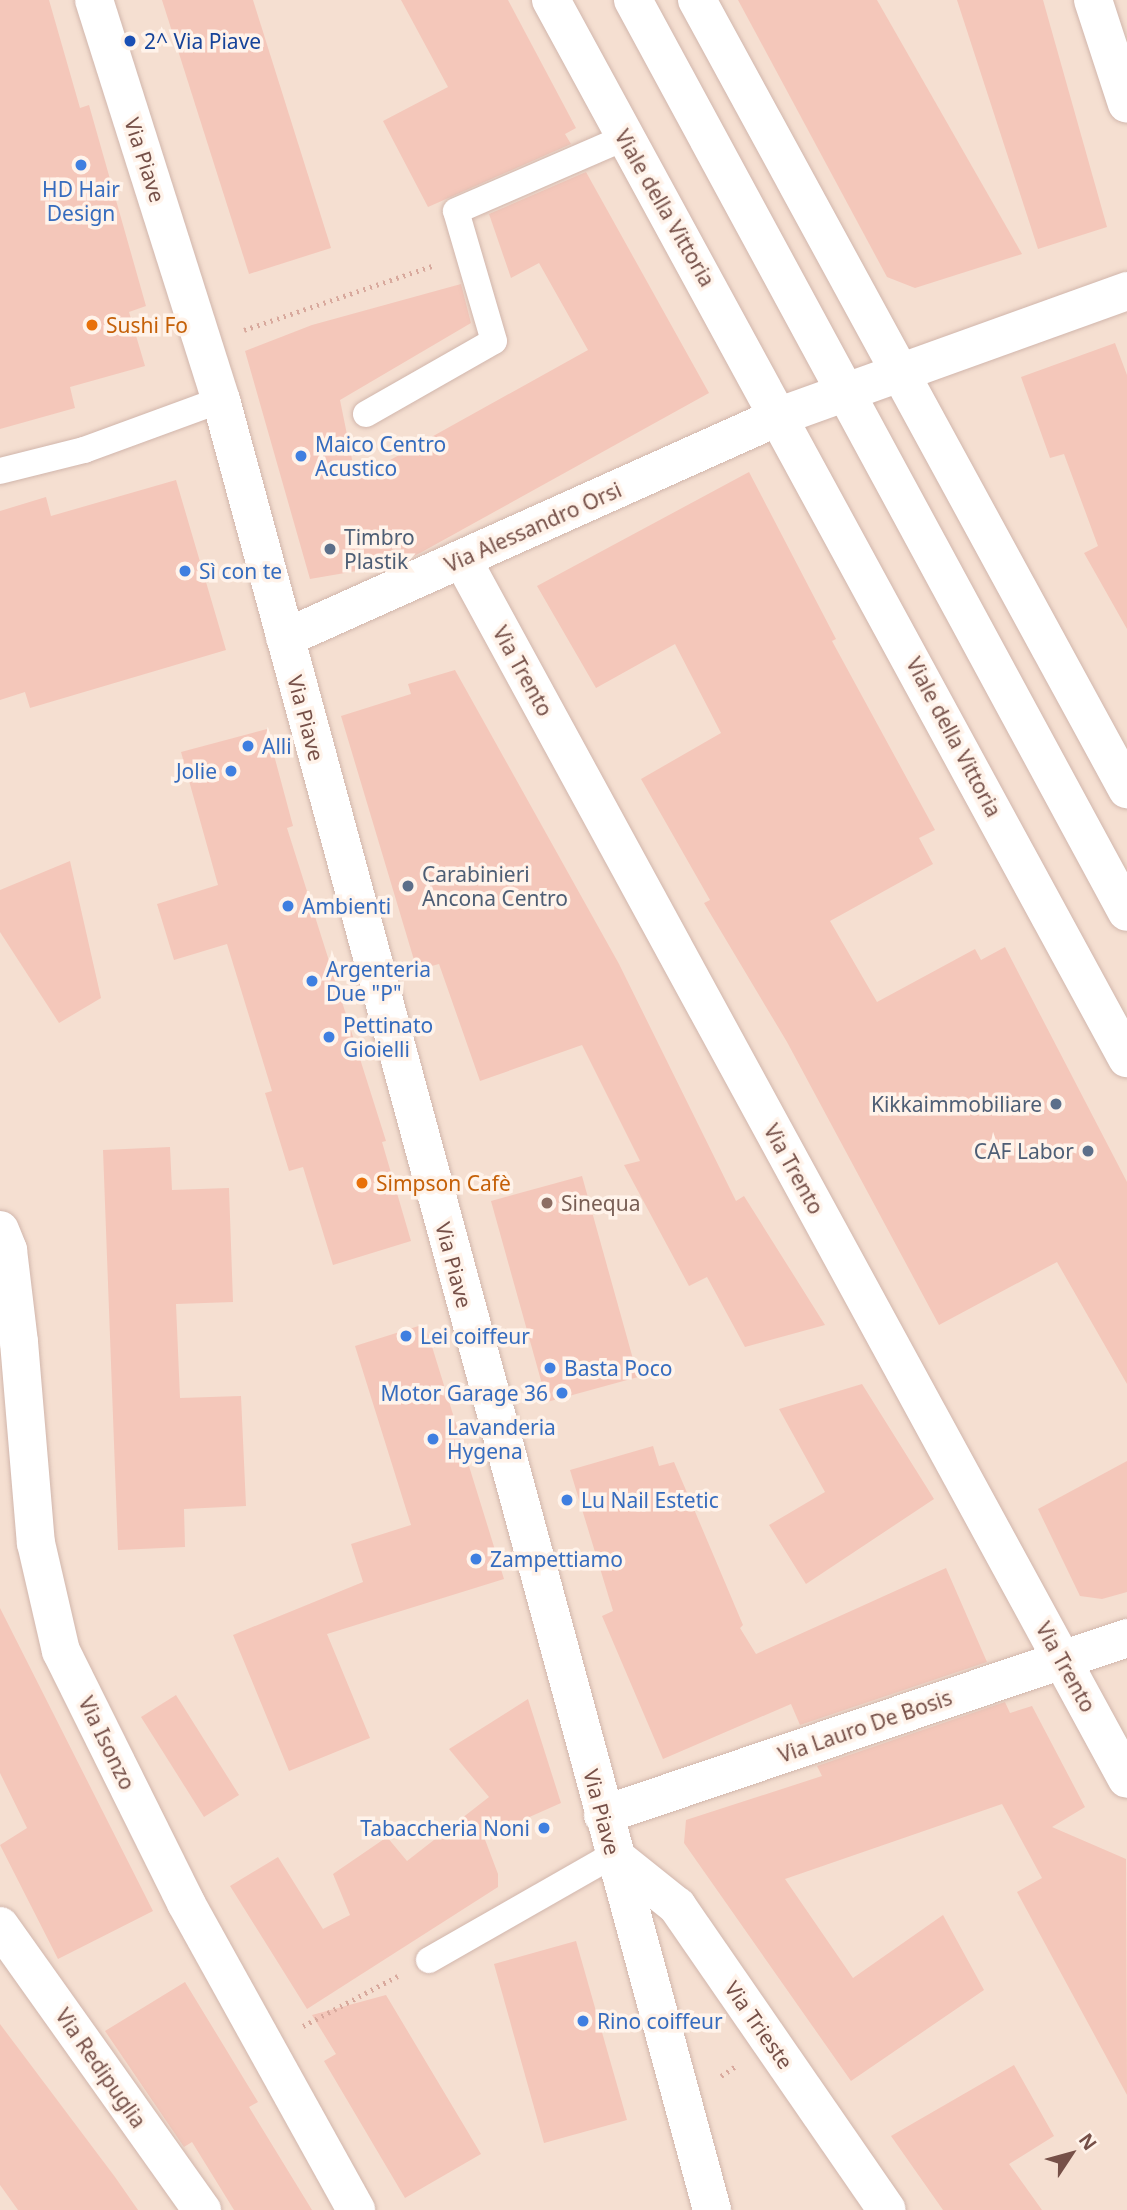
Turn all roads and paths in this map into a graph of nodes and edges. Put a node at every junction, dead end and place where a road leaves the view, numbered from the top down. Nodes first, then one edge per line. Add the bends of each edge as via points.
1 (94, 0) edge
2 (551, 0) edge
3 (634, 0) edge
4 (697, 0) edge
5 (1093, 0) edge
6 (1127, 104) edge
7 (624, 138) junction
8 (469, 253) junction
9 (1127, 291) edge
10 (203, 344) junction
11 (901, 373) junction
12 (846, 392) junction
13 (220, 400) junction
14 (366, 414) dead end
15 (780, 416) junction
16 (0, 471) edge
17 (462, 559) junction
18 (285, 638) junction
19 (1127, 789) edge
20 (1127, 912) edge
21 (1127, 1058) edge
22 (0, 1230) edge
23 (1127, 1637) edge
24 (1062, 1660) junction
25 (1127, 1779) edge
26 (603, 1815) junction
27 (613, 1856) junction
28 (0, 1926) edge
29 (429, 1959) joint
30 (302, 2027) dead end
31 (202, 2210) edge
32 (356, 2210) edge
33 (712, 2210) edge
34 (887, 2210) edge

1 - 10 street, Via Piave
2 - 7 street, Viale della Vittoria
3 - 12 street
4 - 11 street
5 - 6 street
7 - 8 lane via 456,211
7 - 15 street, Viale della Vittoria
8 - 10 path
8 - 14 lane via 494,341
9 - 11 street
10 - 13 street, Via Piave
11 - 12 street
11 - 19 street
12 - 15 street
12 - 20 street
13 - 16 lane via 84,450
13 - 18 street, Via Piave
15 - 17 street, Via Alessandro Orsi
15 - 21 street, Viale della Vittoria
17 - 18 street, Via Alessandro Orsi
17 - 24 street, Via Trento
18 - 26 street, Via Piave
22 - 32 street, Via Isonzo via 8,1250 36,1543 61,1651 186,1903
23 - 24 street, Via Lauro De Bosis
24 - 25 street, Via Trento
24 - 26 street, Via Lauro De Bosis
26 - 27 street, Via Piave
27 - 29 lane
27 - 33 street, Via Piave
27 - 34 street, Via Trieste via 677,1906
28 - 31 street, Via Redipuglia
29 - 30 path

